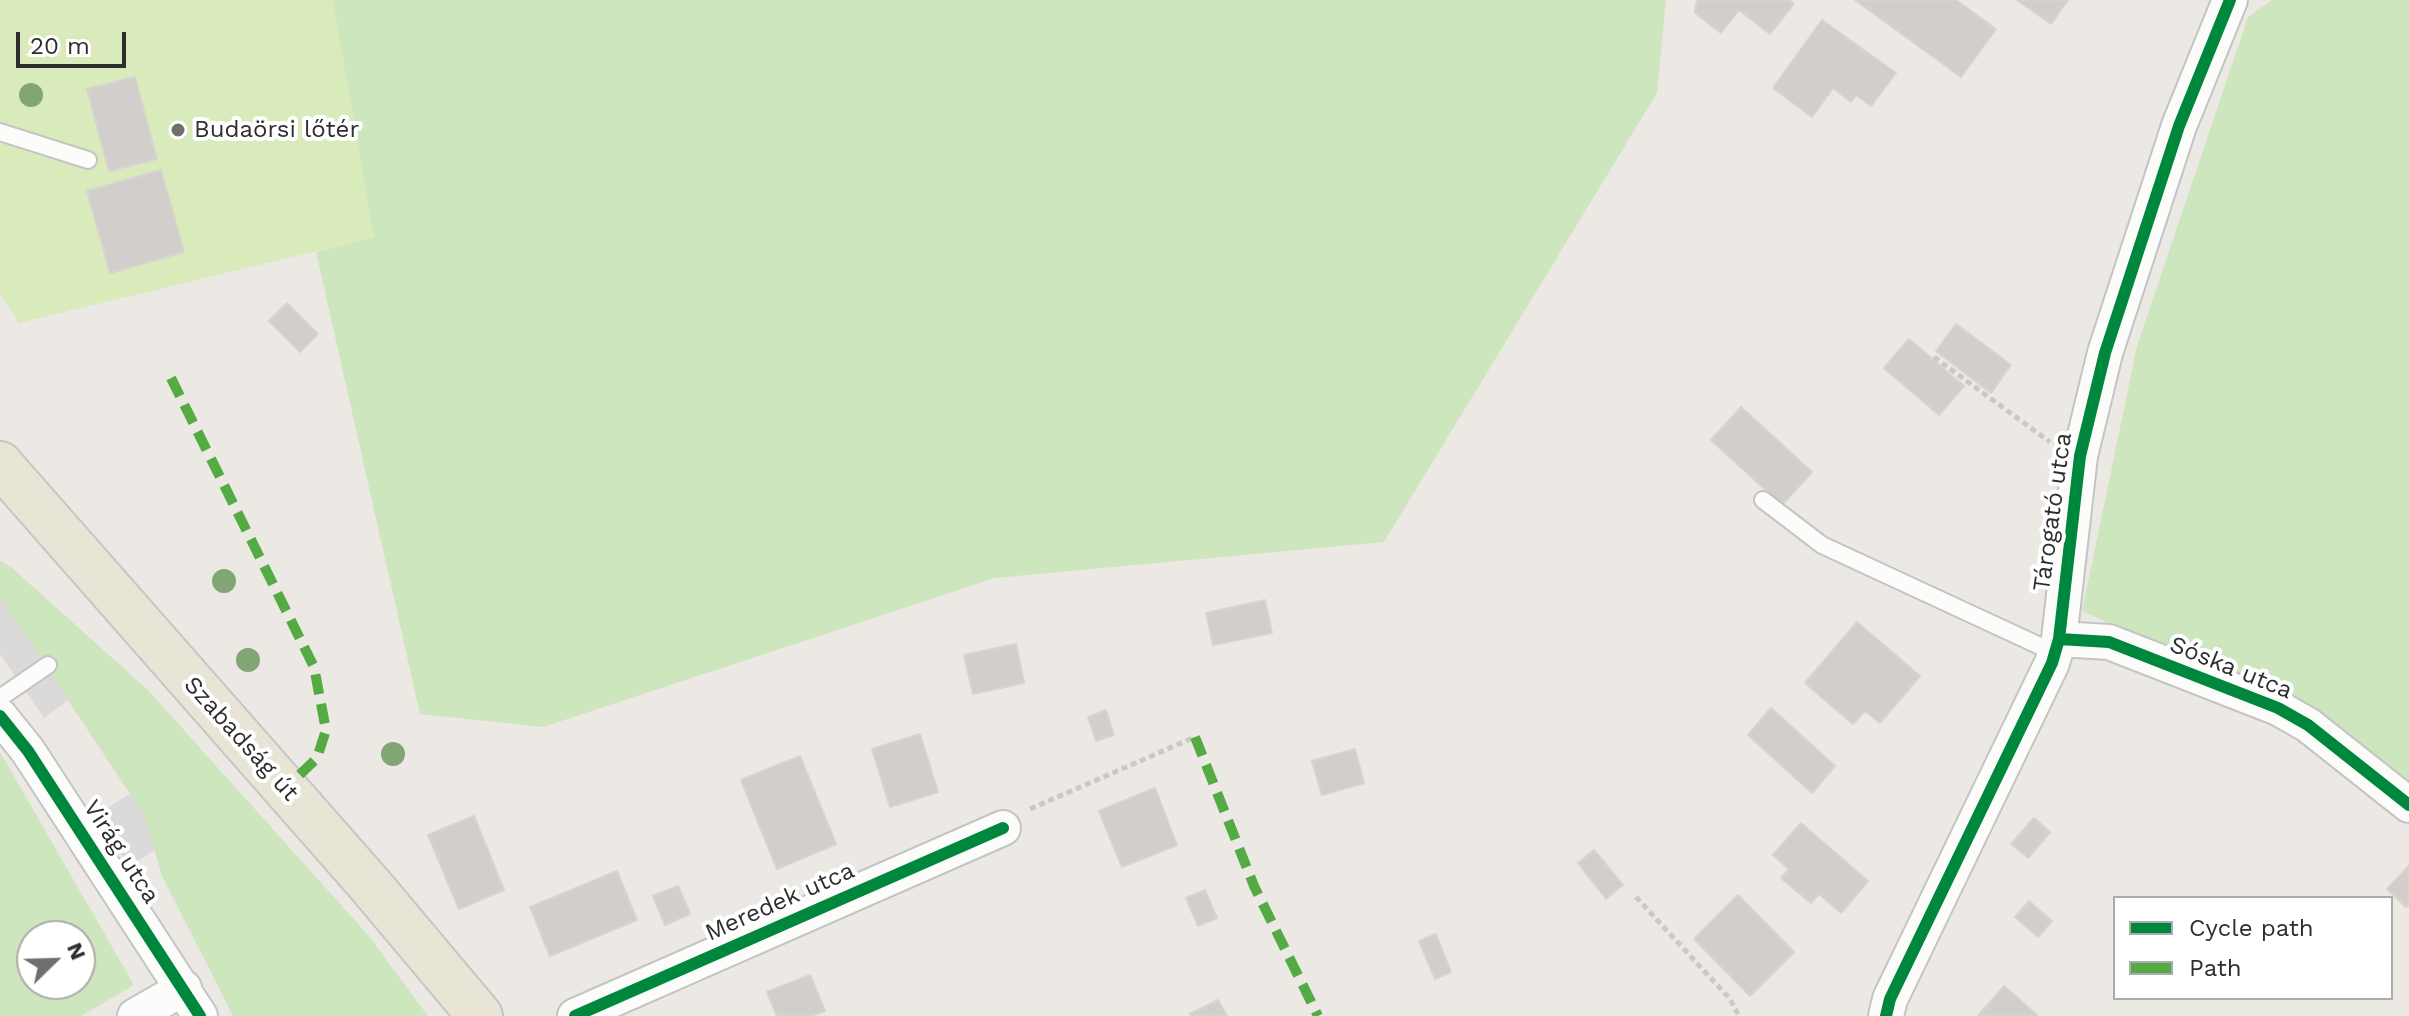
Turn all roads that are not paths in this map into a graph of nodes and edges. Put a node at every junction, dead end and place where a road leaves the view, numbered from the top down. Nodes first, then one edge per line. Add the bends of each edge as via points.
1 (2230, 0) edge
2 (0, 132) edge
3 (88, 160) dead end
4 (0, 464) edge
5 (1763, 500) dead end
6 (2057, 646) junction
7 (48, 665) dead end
8 (0, 698) edge
9 (0, 716) edge
10 (2409, 805) edge
11 (1003, 828) road end
12 (192, 1002) edge
13 (135, 1016) edge
14 (480, 1016) edge
15 (575, 1016) edge
16 (1886, 1016) edge

1 - 6 street, Tárogató utca via 2179,126 2105,353 2079,464
2 - 3 lane
4 - 14 main road, Szabadság út
5 - 6 lane via 1822,545
6 - 10 street, Sóska utca via 2109,642 2278,708 2308,725
6 - 16 street, Tárogató utca
7 - 8 lane
9 - 12 street, Virág utca
11 - 15 street, Meredek utca
12 - 13 street

